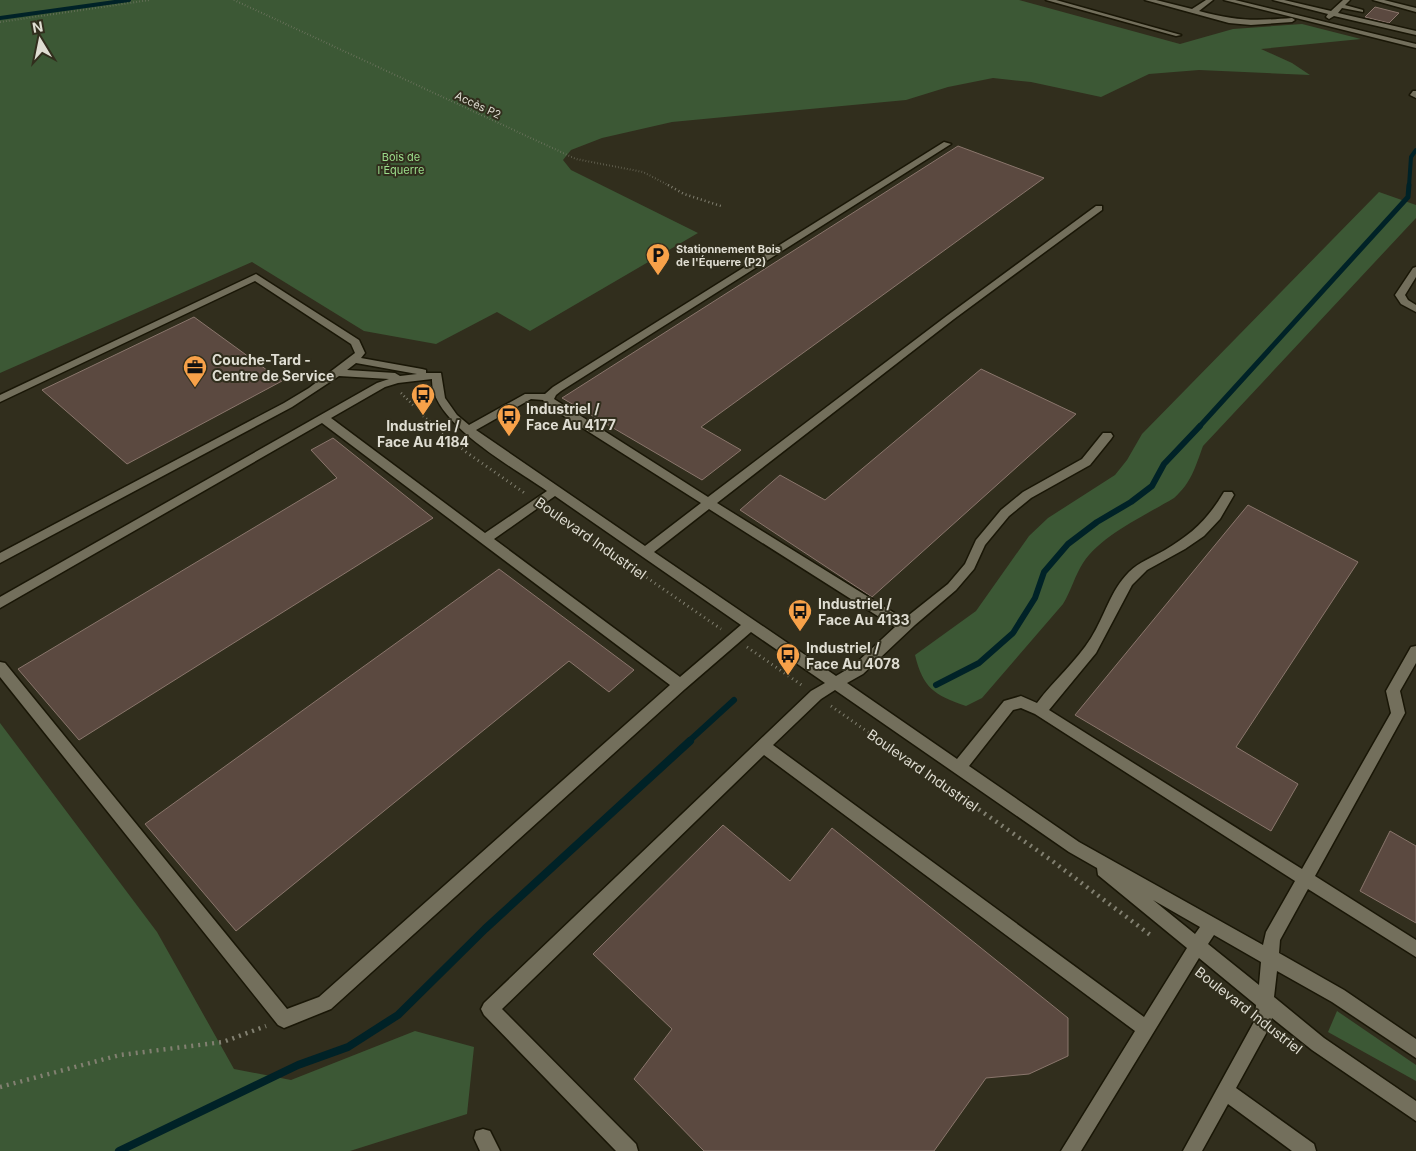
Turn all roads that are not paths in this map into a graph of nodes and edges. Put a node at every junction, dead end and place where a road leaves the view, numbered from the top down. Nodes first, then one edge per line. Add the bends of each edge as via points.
1 (1050, 0) edge
2 (1150, 0) edge
3 (1181, 0) edge
4 (1210, 0) edge
5 (1278, 0) edge
6 (1312, 0) edge
7 (1347, 0) edge
8 (1376, 0) edge
9 (1388, 1) edge
10 (1230, 3) edge
11 (1173, 6) junction
12 (1341, 6) junction
13 (1304, 7) junction
14 (1414, 8) edge
15 (1362, 10) dead end
16 (1193, 12) junction
17 (1221, 13) dead end
18 (1333, 13) junction
19 (1248, 15) junction
20 (1215, 18) junction
21 (1305, 19) junction
22 (1321, 23) junction
23 (1416, 33) edge
24 (1178, 35) dead end
25 (1416, 46) edge
26 (947, 144) dead end
27 (1099, 208) dead end
28 (1416, 270) edge
29 (1416, 309) edge
30 (354, 360) junction
31 (337, 373) junction
32 (437, 375) junction
33 (548, 397) junction
34 (0, 399) edge
35 (323, 418) junction
36 (468, 430) junction
37 (1107, 436) dead end
38 (555, 491) junction
39 (1228, 495) dead end
40 (709, 504) junction
41 (485, 539) junction
42 (645, 552) junction
43 (0, 558) edge
44 (0, 603) edge
45 (750, 625) junction
46 (904, 626) junction
47 (1416, 651) edge
48 (0, 667) edge
49 (836, 684) junction
50 (680, 685) junction
51 (1040, 710) junction
52 (762, 746) junction
53 (959, 768) junction
54 (1074, 846) junction
55 (1304, 879) junction
56 (1211, 924) junction
57 (1197, 946) junction
58 (1416, 949) edge
59 (1270, 958) junction
60 (1265, 1001) junction
61 (1146, 1029) junction
62 (1416, 1049) edge
63 (1225, 1091) junction
64 (1416, 1112) edge
65 (629, 1151) edge
66 (1070, 1151) edge
67 (1192, 1151) edge
68 (1306, 1151) edge

1 - 24 street
2 - 11 street
3 - 11 street
4 - 16 street
5 - 13 street
6 - 13 street
7 - 12 street
8 - 9 street
9 - 14 street
10 - 19 street
11 - 16 street
12 - 15 street
12 - 18 street
13 - 18 street
16 - 20 street
17 - 20 street
18 - 22 street
18 - 23 street
19 - 20 street
19 - 21 street
19 - 21 street
21 - 22 street
22 - 25 street
26 - 33 street
27 - 40 street via 930,333
28 - 29 street via 1400,295 1404,302
30 - 31 street
30 - 32 street
30 - 34 street via 360,352 355,342 256,277
31 - 32 street via 383,377
31 - 43 street via 288,405
32 - 35 street via 381,385
32 - 36 street, Boulevard Industriel via 436,386 441,400
33 - 36 street via 535,395 524,398
33 - 40 street via 552,404
35 - 41 street
35 - 44 street
36 - 38 street, Boulevard Industriel
37 - 46 street via 1086,462 1027,496 1005,513 980,543 962,576
38 - 41 street
38 - 42 street, Boulevard Industriel
39 - 51 street via 1221,510 1205,528 1183,545 1143,566 1124,584 1090,651
40 - 42 street
40 - 46 street
41 - 50 street
42 - 45 street, Boulevard Industriel
45 - 49 street, Boulevard Industriel
45 - 50 street
46 - 49 street via 858,670
47 - 55 street via 1393,691 1398,713
48 - 50 street via 284,1019 325,1003
49 - 52 street via 816,695
49 - 53 street, Boulevard Industriel
51 - 53 street via 1022,702 1009,705
51 - 55 street
52 - 61 street
52 - 65 street via 490,1008
53 - 54 street, Boulevard Industriel
54 - 56 street, Boulevard Industriel
54 - 57 street, Boulevard Industriel
55 - 58 street
55 - 59 street via 1272,938
56 - 57 street
56 - 59 street, Boulevard Industriel
57 - 60 street, Boulevard Industriel
57 - 61 street
59 - 60 street
59 - 62 street, Boulevard Industriel via 1338,996
60 - 63 street via 1262,1022
60 - 64 street, Boulevard Industriel via 1318,1044
61 - 66 street
63 - 67 street
63 - 68 street

